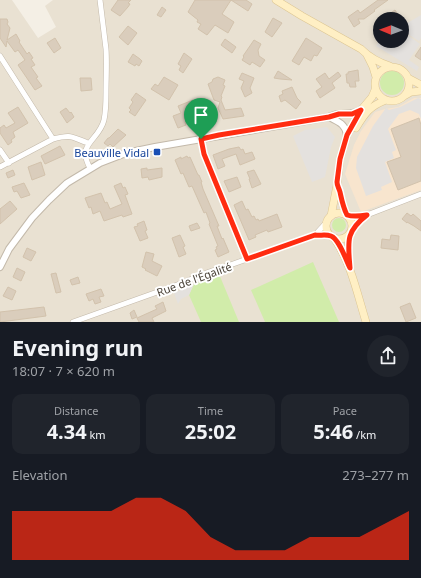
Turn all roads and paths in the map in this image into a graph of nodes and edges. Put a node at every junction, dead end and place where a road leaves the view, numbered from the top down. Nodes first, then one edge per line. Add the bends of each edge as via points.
1 (100, 0) edge
2 (276, 0) edge
3 (366, 54) junction
4 (0, 56) edge
5 (390, 66) junction
6 (376, 77) junction
7 (408, 78) junction
8 (421, 85) edge
9 (375, 90) junction
10 (421, 91) edge
11 (404, 96) junction
12 (386, 100) junction
13 (361, 110) junction
14 (329, 117) junction
15 (347, 135) junction
16 (201, 139) junction
17 (53, 140) junction
18 (88, 143) junction
19 (345, 143) junction
20 (0, 150) edge
21 (9, 163) junction
22 (0, 167) edge
23 (90, 168) junction
24 (337, 185) junction
25 (421, 194) edge
26 (348, 215) junction
27 (367, 215) junction
28 (330, 216) junction
29 (326, 223) junction
30 (351, 232) junction
31 (315, 235) junction
32 (332, 237) junction
33 (247, 259) junction
34 (0, 267) edge
35 (350, 268) junction
36 (73, 322) edge
37 (366, 322) edge

1 - 18 street via 106,49 105,110 102,126
2 - 3 main road
3 - 5 main road
3 - 6 main road
4 - 17 street
5 - 6 main road via 381,70
5 - 7 main road via 403,70
6 - 9 main road
7 - 8 main road
7 - 11 main road via 409,85
9 - 12 main road
9 - 13 main road
10 - 11 main road
11 - 12 main road via 395,101
12 - 19 main road via 372,107
13 - 14 street
13 - 15 main road
14 - 15 street via 341,123
14 - 16 street
15 - 19 main road
16 - 23 street via 126,153
16 - 33 street via 204,154
17 - 18 street via 68,136
17 - 21 street
18 - 23 street via 85,158
19 - 24 main road
20 - 21 street
21 - 22 street
23 - 34 street via 67,182 44,204 9,249
24 - 26 main road via 341,202
24 - 28 main road
25 - 27 street
26 - 27 street
26 - 28 main road via 340,212
26 - 30 main road via 352,222
27 - 30 street
28 - 29 main road
29 - 31 street, Rue de l'Égalité
29 - 32 main road
30 - 32 main road via 343,239
30 - 35 main road via 348,247
31 - 32 street, Rue de l'Égalité
31 - 33 street, Rue de l'Égalité
32 - 35 main road
33 - 36 street, Rue de l'Égalité
35 - 37 main road

